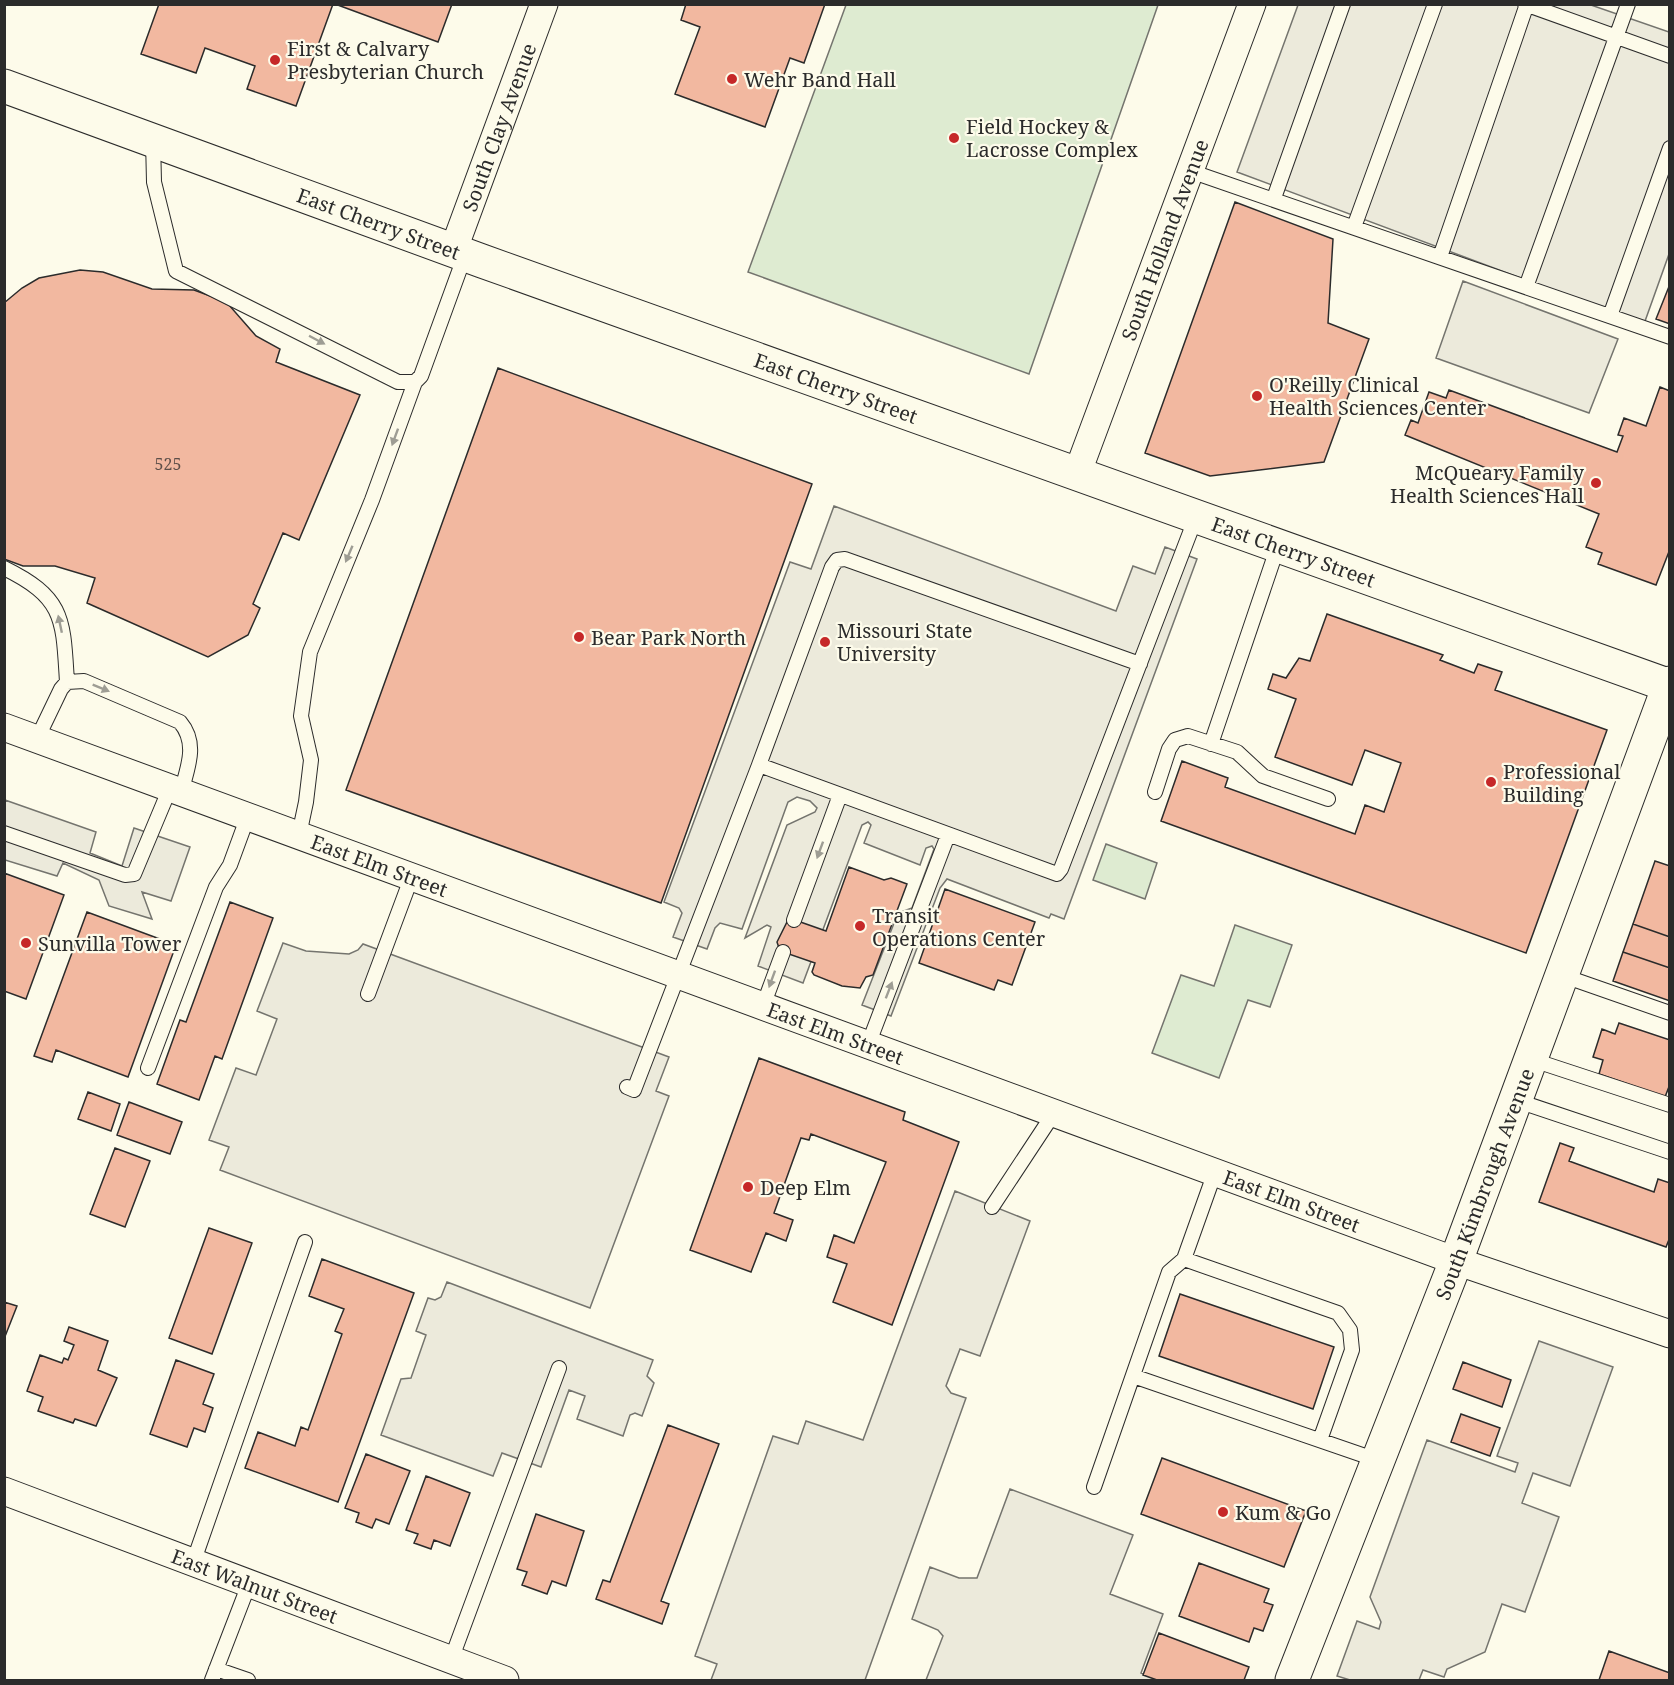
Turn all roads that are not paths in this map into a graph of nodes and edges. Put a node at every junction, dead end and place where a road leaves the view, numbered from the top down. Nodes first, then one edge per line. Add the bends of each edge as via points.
1 (544, 4) edge
2 (1252, 4) edge
3 (1343, 4) edge
4 (1435, 4) edge
5 (1628, 4) edge
6 (1526, 5) edge
7 (1617, 37) junction
8 (1670, 56) edge
9 (4, 86) edge
10 (153, 140) junction
11 (1670, 148) edge
12 (1190, 171) junction
13 (1274, 198) junction
14 (1354, 227) junction
15 (459, 253) junction
16 (1440, 257) junction
17 (1526, 287) junction
18 (1610, 316) junction
19 (1670, 337) edge
20 (415, 381) junction
21 (1077, 474) junction
22 (1196, 516) junction
23 (1278, 546) junction
24 (4, 568) edge
25 (1140, 664) junction
26 (67, 682) junction
27 (1669, 685) edge
28 (4, 727) edge
29 (37, 739) junction
30 (1211, 744) junction
31 (759, 765) junction
32 (176, 790) junction
33 (1155, 792) dead end
34 (840, 795) junction
35 (1328, 800) dead end
36 (248, 816) junction
37 (4, 833) edge
38 (299, 835) junction
39 (948, 835) junction
40 (412, 876) junction
41 (794, 920) dead end
42 (783, 952) dead end
43 (677, 974) junction
44 (1561, 975) junction
45 (368, 994) dead end
46 (762, 1006) junction
47 (1670, 1013) edge
48 (868, 1045) junction
49 (1530, 1059) junction
50 (148, 1068) dead end
51 (627, 1086) dead end
52 (1515, 1100) junction
53 (1670, 1105) edge
54 (1054, 1113) junction
55 (1670, 1152) edge
56 (1215, 1172) junction
57 (992, 1207) dead end
58 (305, 1242) dead end
59 (1184, 1259) junction
60 (1456, 1261) junction
61 (1670, 1334) edge
62 (559, 1368) dead end
63 (1133, 1376) junction
64 (1320, 1440) junction
65 (1378, 1460) junction
66 (1094, 1486) dead end
67 (4, 1491) edge
68 (193, 1563) junction
69 (249, 1584) junction
70 (451, 1660) junction
71 (214, 1675) edge
72 (248, 1680) edge
73 (505, 1680) edge
74 (1292, 1680) edge

1 - 15 street, South Clay Avenue
2 - 12 street, South Holland Avenue
3 - 13 lane
4 - 14 lane
5 - 7 lane
6 - 7 lane
6 - 16 lane
7 - 8 lane
7 - 17 lane
9 - 10 street, East Cherry Street
10 - 15 street, East Cherry Street
10 -> 20 lane via 154,182 176,271 398,382
11 - 18 lane
12 - 13 lane
12 - 21 street, South Holland Avenue
13 - 14 lane
14 - 16 lane
15 - 20 lane via 429,360
15 - 21 street, East Cherry Street
16 - 17 lane
17 - 18 lane
18 - 19 lane
20 -> 38 lane via 310,652 301,716 311,760
21 - 22 street, East Cherry Street
22 - 23 street, East Cherry Street
22 - 25 lane
23 - 27 street, East Cherry Street
23 - 30 lane
26 -> 24 lane via 55,604
25 - 31 lane via 845,559 837,560
25 - 39 lane via 1057,874
26 - 29 lane
26 -> 32 lane via 84,681 180,722 191,744 190,758
27 - 44 street, South Kimbrough Avenue
28 - 29 street, East Elm Street
29 - 32 street, East Elm Street
30 - 33 lane via 1188,736 1175,740
30 - 35 lane via 1237,752 1263,776
31 - 34 lane
31 - 43 lane
32 - 36 street, East Elm Street
32 - 37 lane via 134,874 125,875
34 - 39 lane
34 -> 41 lane
36 - 38 street, East Elm Street
36 - 50 lane via 230,865 216,887
38 - 40 street, East Elm Street
48 -> 39 lane
40 - 43 street, East Elm Street
40 - 45 lane
42 -> 46 lane
43 - 46 street, East Elm Street
43 - 51 lane via 634,1090
44 - 47 lane
44 - 49 street, South Kimbrough Avenue
46 - 48 street, East Elm Street
48 - 54 street, East Elm Street
49 - 52 street, South Kimbrough Avenue
49 - 53 lane
52 - 55 lane
52 - 60 street, South Kimbrough Avenue
54 - 56 street, East Elm Street
54 - 57 lane
56 - 59 lane
56 - 60 street, East Elm Street
58 - 68 lane
59 - 63 lane via 1169,1272
59 - 64 lane via 1338,1313 1350,1330 1352,1350
60 - 61 street, East Elm Street
60 - 65 street, South Kimbrough Avenue
62 - 70 lane
63 - 64 lane
63 - 66 lane
64 - 65 lane
65 - 74 street, South Kimbrough Avenue
67 - 68 street, East Walnut Street
68 - 69 street, East Walnut Street
69 - 70 street, East Walnut Street
69 - 71 lane
70 - 73 street, East Walnut Street
71 - 72 lane

